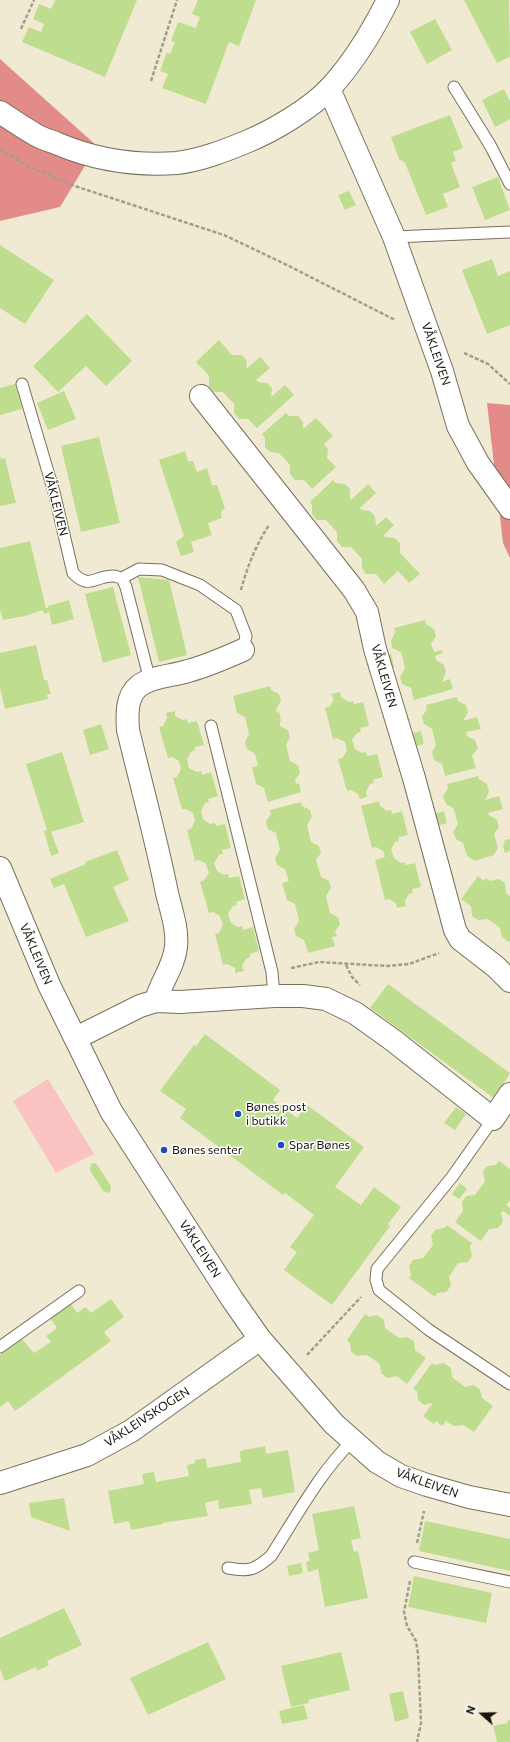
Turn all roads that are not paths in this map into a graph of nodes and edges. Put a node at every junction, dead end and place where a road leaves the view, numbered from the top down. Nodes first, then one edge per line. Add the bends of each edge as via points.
1 (388, 0) edge
2 (454, 87) dead end
3 (329, 89) junction
4 (0, 112) edge
5 (510, 184) edge
6 (510, 232) edge
7 (394, 237) junction
8 (22, 384) dead end
9 (201, 396) dead end
10 (510, 508) edge
11 (122, 578) junction
12 (243, 650) joint
13 (150, 681) junction
14 (211, 726) dead end
15 (0, 868) edge
16 (510, 981) edge
17 (274, 996) junction
18 (156, 1001) junction
19 (76, 1038) junction
20 (510, 1094) edge
21 (493, 1119) junction
22 (79, 1291) dead end
23 (260, 1339) junction
24 (0, 1347) edge
25 (510, 1384) edge
26 (352, 1441) junction
27 (0, 1483) edge
28 (510, 1505) edge
29 (414, 1562) road end
30 (228, 1568) dead end
31 (510, 1582) edge

1 - 3 street via 356,56
2 - 5 lane via 490,145
3 - 4 street via 292,118 259,136 216,154 178,162 135,164 104,159 37,136
3 - 7 street, VÅKLEIVEN
6 - 7 lane
7 - 10 street, VÅKLEIVEN via 442,371 458,426 478,463
8 - 11 lane, VÅKLEIVEN via 54,492 73,573 81,581 90,582 113,576
9 - 16 street, VÅKLEIVEN via 354,590 367,612 375,649 414,778 455,930 460,939
11 - 12 lane, VÅKLEIVEN via 139,569 162,570 200,585 236,610 246,636
11 - 13 lane
12 - 13 street via 190,671
13 - 18 street via 138,687 131,697 126,713 175,931 175,952
14 - 17 lane via 272,972
15 - 19 street, VÅKLEIVEN via 49,985
17 - 18 street via 180,1002
17 - 21 street via 326,999 355,1013
18 - 19 street via 140,1006
19 - 23 street, VÅKLEIVEN via 111,1111
20 - 21 street
21 - 25 lane via 452,1177 377,1269 376,1280 379,1290 429,1330
22 - 24 lane
23 - 26 street, VÅKLEIVEN
23 - 27 street, VÅKLEIVSKOGEN via 157,1414 118,1438 87,1455
26 - 28 street, VÅKLEIVEN via 377,1462 401,1476 469,1498
26 - 30 lane via 338,1455 318,1483 271,1556 262,1564 245,1571
29 - 31 lane

